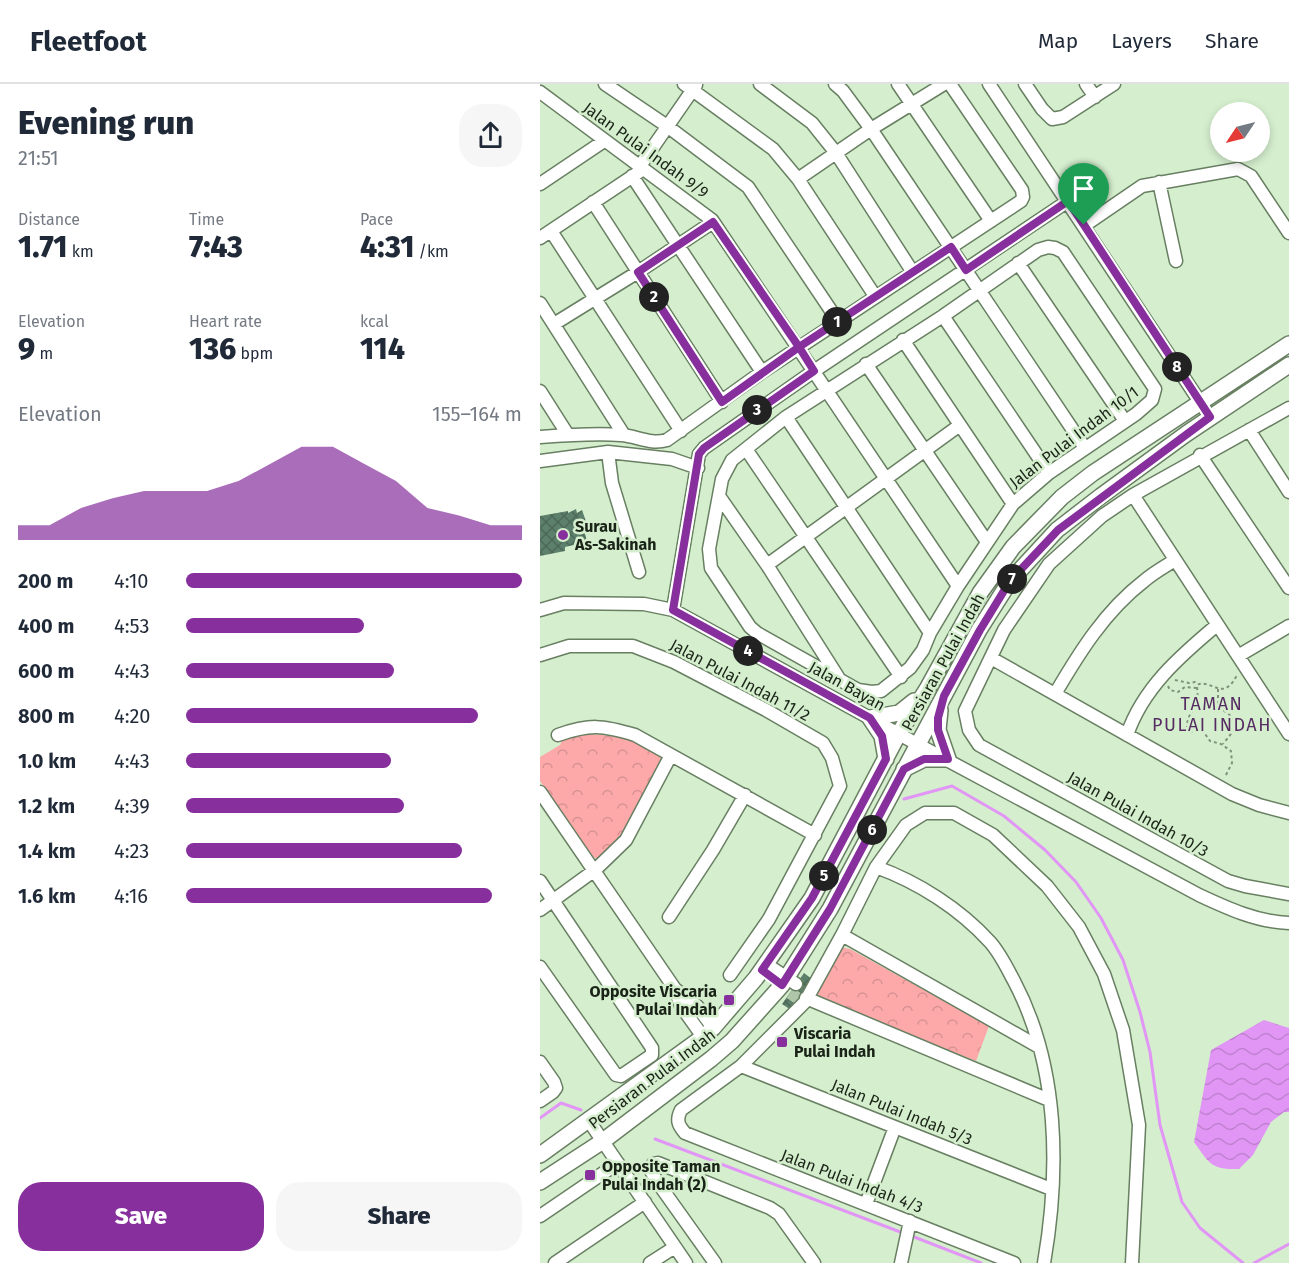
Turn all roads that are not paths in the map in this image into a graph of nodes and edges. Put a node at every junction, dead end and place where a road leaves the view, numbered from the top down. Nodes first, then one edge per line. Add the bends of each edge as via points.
1 (605, 84) edge
2 (760, 84) edge
3 (835, 84) edge
4 (898, 84) edge
5 (944, 84) edge
6 (950, 84) edge
7 (989, 84) edge
8 (1025, 84) edge
9 (1086, 84) edge
10 (1114, 84) edge
11 (691, 86) edge
12 (540, 92) edge
13 (1095, 97) junction
14 (911, 103) junction
15 (667, 126) junction
16 (871, 129) junction
17 (604, 141) junction
18 (836, 153) junction
19 (638, 171) junction
20 (798, 179) junction
21 (1159, 182) junction
22 (540, 184) edge
23 (1068, 201) junction
24 (593, 202) junction
25 (992, 221) junction
26 (713, 222) junction
27 (1084, 225) junction
28 (551, 231) junction
29 (1289, 233) edge
30 (540, 238) edge
31 (678, 246) junction
32 (951, 247) junction
33 (1176, 261) dead end
34 (1018, 263) junction
35 (966, 270) junction
36 (638, 272) junction
37 (912, 272) junction
38 (980, 291) junction
39 (875, 296) junction
40 (595, 300) junction
41 (540, 303) edge
42 (943, 316) junction
43 (838, 321) junction
44 (554, 324) junction
45 (903, 340) junction
46 (1289, 344) edge
47 (799, 347) junction
48 (866, 364) junction
49 (1289, 364) edge
50 (814, 371) junction
51 (762, 372) junction
52 (826, 390) junction
53 (540, 391) edge
54 (722, 402) junction
55 (1201, 403) junction
56 (1289, 409) edge
57 (786, 417) junction
58 (1210, 417) junction
59 (1125, 421) junction
60 (960, 425) junction
61 (681, 430) junction
62 (1249, 430) junction
63 (568, 435) junction
64 (624, 435) junction
65 (540, 437) edge
66 (746, 448) junction
67 (1085, 448) junction
68 (925, 451) junction
69 (608, 452) junction
70 (1200, 455) junction
71 (540, 461) edge
72 (698, 468) junction
73 (1049, 473) junction
74 (885, 480) junction
75 (1289, 492) edge
76 (1133, 495) junction
77 (719, 496) junction
78 (1013, 504) junction
79 (848, 507) junction
80 (806, 536) junction
81 (987, 542) junction
82 (1175, 560) junction
83 (767, 565) junction
84 (639, 572) dead end
85 (1287, 581) edge
86 (958, 586) junction
87 (540, 610) edge
88 (673, 610) junction
89 (1217, 625) junction
90 (1289, 626) edge
91 (930, 633) junction
92 (540, 655) edge
93 (1238, 656) junction
94 (991, 658) junction
95 (901, 677) junction
96 (841, 680) junction
97 (927, 688) junction
98 (1055, 694) junction
99 (944, 696) junction
100 (870, 718) junction
101 (899, 734) junction
102 (1289, 734) edge
103 (558, 735) dead end
104 (1127, 735) junction
105 (917, 744) junction
106 (671, 755) junction
107 (886, 759) junction
108 (948, 759) junction
109 (904, 769) junction
110 (540, 792) edge
111 (745, 795) junction
112 (1289, 813) edge
113 (815, 835) junction
114 (876, 867) junction
115 (595, 870) junction
116 (540, 882) edge
117 (1289, 894) edge
118 (553, 900) junction
119 (540, 910) edge
120 (669, 917) dead end
121 (1289, 923) edge
122 (842, 935) junction
123 (540, 967) edge
124 (764, 967) junction
125 (730, 975) dead end
126 (796, 991) junction
127 (708, 1033) junction
128 (1039, 1047) junction
129 (540, 1062) edge
130 (741, 1066) junction
131 (1049, 1100) junction
132 (540, 1101) edge
133 (589, 1121) junction
134 (895, 1127) junction
135 (603, 1141) junction
136 (540, 1155) edge
137 (618, 1163) junction
138 (540, 1182) edge
139 (1051, 1189) junction
140 (645, 1202) junction
141 (866, 1204) junction
142 (540, 1216) edge
143 (910, 1222) junction
144 (675, 1246) junction
145 (657, 1261) edge
146 (555, 1263) edge
147 (686, 1263) edge
148 (715, 1263) edge
149 (814, 1263) edge
150 (901, 1263) edge
151 (1014, 1263) edge
152 (1044, 1263) edge
153 (1132, 1263) edge

1 - 15 street
2 - 18 street via 812,123
3 - 16 street
4 - 14 street
5 - 14 street
6 - 25 street via 1022,190 1021,201
7 - 23 street
8 - 13 street via 1052,119 1063,117
9 - 13 street
10 - 13 street
11 - 15 street
11 - 20 street via 773,149
12 - 17 street, Jalan Pulai Indah 9/9
14 - 16 street
14 - 25 street
15 - 19 street
15 - 43 street via 748,186
16 - 18 street
16 - 32 street
17 - 19 street, Jalan Pulai Indah 9/9
17 - 22 street
18 - 20 street
18 - 37 street
19 - 24 street
19 - 26 street, Jalan Pulai Indah 9/9
19 - 31 street
20 - 39 street
21 - 27 street via 1142,186
21 - 29 street via 1238,169 1251,176
21 - 33 street
23 - 27 street
23 - 35 street
24 - 28 street
24 - 36 street
25 - 32 street
26 - 31 street
26 - 47 street, Jalan Pulai Indah 9/9
27 - 55 street
28 - 30 street
28 - 40 street
31 - 36 street
31 - 51 street
32 - 35 street
32 - 37 street
34 - 38 street, Jalan Pulai Indah 10/1
34 - 59 street
34 - 59 street, Jalan Pulai Indah 10/1 via 1042,248 1063,252 1155,389 1152,400
35 - 38 street
35 - 50 street
36 - 40 street
36 - 54 street
37 - 39 street
38 - 42 street, Jalan Pulai Indah 10/1
38 - 67 street
39 - 43 street
40 - 44 street
40 - 61 street
41 - 44 street
42 - 45 street, Jalan Pulai Indah 10/1
42 - 73 street
43 - 47 street
44 - 64 street
45 - 48 street, Jalan Pulai Indah 10/1
45 - 60 street, Jalan Pulai Indah 10/1
46 - 55 main road, Persiaran Pulai Indah
47 - 50 street, Jalan Pulai Indah 9/9
47 - 51 street
48 - 52 street, Jalan Pulai Indah 10/1
48 - 68 street
49 - 58 main road, Persiaran Pulai Indah
50 - 52 street, Jalan Pulai Indah 9/9
50 - 72 street via 704,448 699,454
51 - 54 street
52 - 57 street, Jalan Pulai Indah 10/1
52 - 74 street, Jalan Pulai Indah 9/9
53 - 63 street
54 - 61 street
55 - 58 street
55 - 97 main road, Persiaran Pulai Indah via 1093,473 1062,497 1021,539 980,594
56 - 62 street
57 - 66 street, Jalan Pulai Indah 10/1
57 - 79 street
58 - 99 main road, Persiaran Pulai Indah via 1058,530 1010,581
59 - 67 street, Jalan Pulai Indah 10/1
60 - 68 street
60 - 78 street, Jalan Pulai Indah 10/1
61 - 64 street via 659,442
62 - 70 street
62 - 75 street
63 - 64 street
63 - 65 street
66 - 77 street, Jalan Pulai Indah 10/1 via 732,460
66 - 80 street
67 - 73 street, Jalan Pulai Indah 10/1
68 - 74 street
68 - 81 street
69 - 71 street
69 - 72 street via 672,459
69 - 84 street via 612,483
70 - 76 street
70 - 85 street
72 - 88 street
73 - 78 street, Jalan Pulai Indah 10/1
74 - 79 street
74 - 86 street, Jalan Pulai Indah 9/9
76 - 82 street
76 - 94 street via 1102,516 1049,564 1004,630
77 - 83 street
77 - 96 street via 709,549 711,568 750,627
78 - 81 street, Jalan Pulai Indah 10/1
79 - 80 street
79 - 91 street
80 - 83 street
80 - 95 street
81 - 86 street, Jalan Pulai Indah 10/1
82 - 89 street
82 - 98 street via 1143,581 1110,612
83 - 96 street
86 - 91 street, Jalan Pulai Indah 10/1
87 - 88 street, Jalan Bayan via 564,603 644,604
88 - 100 street, Jalan Bayan
89 - 93 street
89 - 104 street via 1174,662 1148,693
90 - 93 street
91 - 95 street, Jalan Pulai Indah 10/1 via 923,650
92 - 113 street, Jalan Pulai Indah 11/2 via 569,646 633,646 674,662 823,743 840,786
93 - 102 street
94 - 98 street
94 - 117 street, Jalan Pulai Indah 10/3 via 964,711 969,730 979,745 1228,881
95 - 96 street, Jalan Pulai Indah 10/1 via 881,691 872,692 858,690
97 - 100 main road via 899,712
97 - 101 main road, Persiaran Pulai Indah
98 - 104 street
99 - 105 main road, Persiaran Pulai Indah
99 - 108 main road via 938,730
100 - 101 street, Jalan Bayan
100 - 107 main road via 882,736
101 - 105 street, Jalan Bayan
101 - 107 main road, Persiaran Pulai Indah
103 - 106 street via 582,727 608,727 634,735
104 - 112 street via 1232,794
105 - 108 street, Jalan Bayan
105 - 109 main road, Persiaran Pulai Indah
106 - 111 street
106 - 115 street via 626,840
107 - 124 main road, Persiaran Pulai Indah via 812,898
108 - 109 main road via 924,759
108 - 121 street, Jalan Bayan via 1198,895 1263,920
109 - 126 main road, Persiaran Pulai Indah via 830,909
110 - 115 street
111 - 113 street
111 - 120 street
113 - 125 street, Jalan Pulai Indah 11/2 via 769,919
114 - 122 street
114 - 128 street via 936,897 991,944 1021,994
114 - 153 street via 906,825 925,813 954,813 1007,847 1047,886 1079,927 1104,974 1123,1030 1137,1110
115 - 118 street
115 - 127 street via 675,989 681,1006
116 - 118 street
118 - 119 street
118 - 123 street via 653,1050 652,1055 621,1076 613,1072
122 - 126 street
122 - 128 street
124 - 126 street
124 - 127 main road, Persiaran Pulai Indah
126 - 130 street
126 - 131 street
126 - 135 main road, Persiaran Pulai Indah
127 - 133 main road, Persiaran Pulai Indah
128 - 131 street
129 - 132 street via 556,1088
130 - 134 street, Jalan Pulai Indah 5/3
130 - 141 street, Jalan Pulai Indah 4/3 via 681,1110 679,1127 685,1133
131 - 139 street via 1054,1150
133 - 135 street
133 - 136 main road, Persiaran Pulai Indah
134 - 139 street, Jalan Pulai Indah 5/3
134 - 141 street
135 - 137 street
135 - 138 main road, Persiaran Pulai Indah
137 - 140 street
137 - 142 street
139 - 152 street
140 - 144 street
140 - 146 street
141 - 143 street, Jalan Pulai Indah 4/3
143 - 150 street
143 - 151 street, Jalan Pulai Indah 4/3
144 - 145 street
144 - 147 street
148 - 149 street via 658,1183 651,1167 658,1163 770,1208 779,1214

